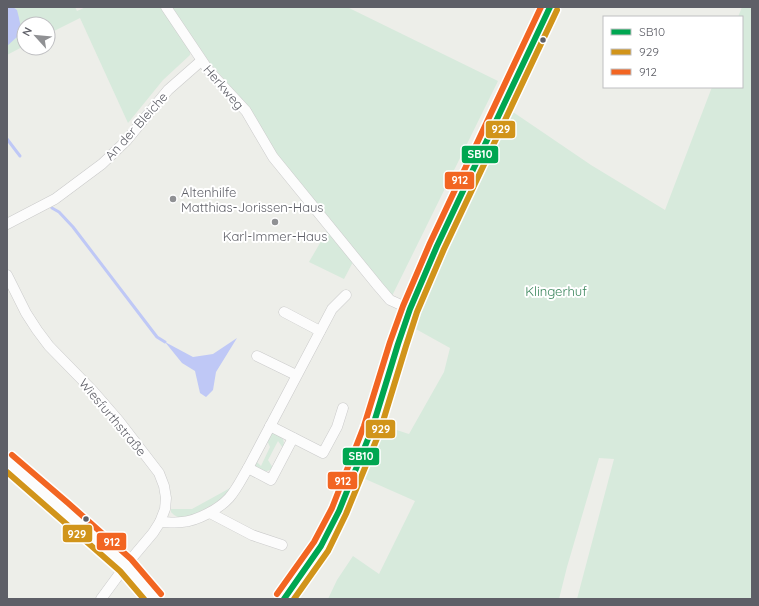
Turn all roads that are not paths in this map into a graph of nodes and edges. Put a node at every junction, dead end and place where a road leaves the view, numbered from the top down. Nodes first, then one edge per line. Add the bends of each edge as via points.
1 (166, 7) edge
2 (550, 7) edge
3 (201, 60) junction
4 (7, 224) edge
5 (7, 275) edge
6 (346, 295) dead end
7 (410, 309) junction
8 (284, 312) dead end
9 (320, 331) junction
10 (257, 356) dead end
11 (296, 375) junction
12 (343, 408) dead end
13 (270, 426) junction
14 (293, 438) junction
15 (7, 461) edge
16 (248, 468) junction
17 (210, 513) junction
18 (160, 522) junction
19 (282, 545) dead end
20 (126, 565) junction
21 (101, 599) edge
22 (155, 599) edge
23 (284, 599) edge

1 - 3 street, Herkweg
2 - 7 main road via 437,246
3 - 4 street, An der Bleiche via 168,90 126,141 102,164 55,199
3 - 7 street, Herkweg via 246,111 273,157 378,286 390,300
5 - 18 street, Wiesfurthstraße via 26,313 49,346 119,421 158,473 166,498
6 - 9 street via 332,309
7 - 23 main road via 372,430 339,511 321,546
8 - 9 street
9 - 11 street
10 - 11 street
11 - 13 street
12 - 14 street via 323,453
13 - 14 street
13 - 16 street
14 - 16 street via 271,480
15 - 20 main road
16 - 17 street via 229,498
17 - 18 street via 182,522
17 - 19 street via 252,535
18 - 20 street, Wiesfurthstraße
20 - 21 street, Wiesfurthstraße
20 - 22 main road

